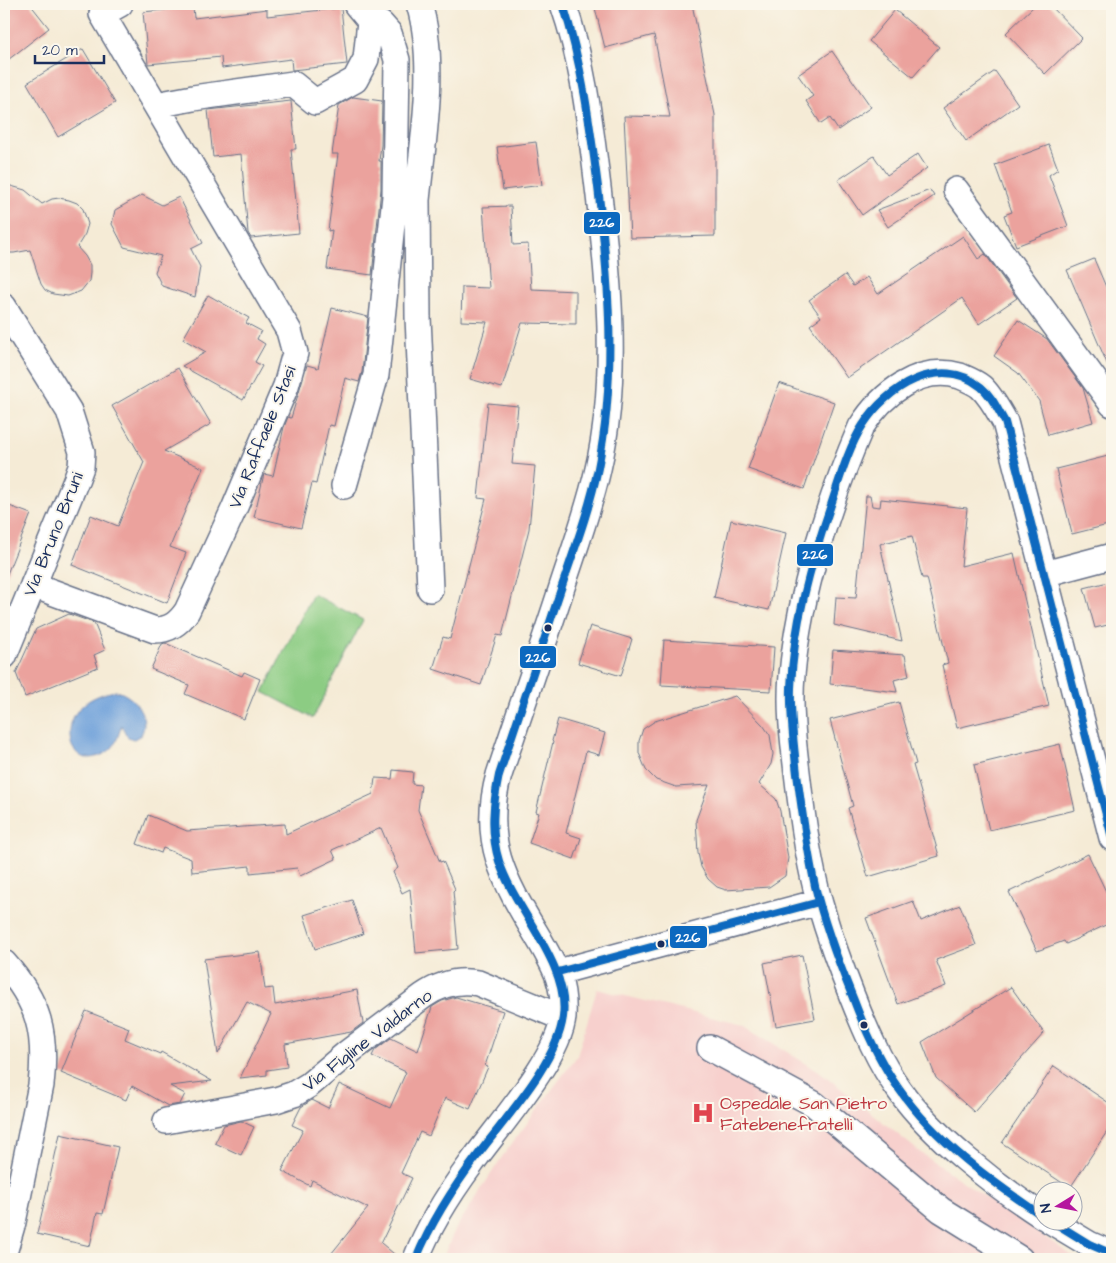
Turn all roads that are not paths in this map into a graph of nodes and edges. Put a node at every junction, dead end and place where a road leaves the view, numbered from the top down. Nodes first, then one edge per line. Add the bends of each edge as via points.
1 (419, 4) edge
2 (563, 4) edge
3 (111, 9) edge
4 (363, 12) edge
5 (156, 106) junction
6 (956, 190) dead end
7 (406, 198) junction
8 (4, 307) edge
9 (1112, 404) edge
10 (344, 486) dead end
11 (1112, 556) edge
12 (1044, 574) junction
13 (32, 585) junction
14 (430, 589) dead end
15 (4, 656) edge
16 (1112, 837) edge
17 (820, 902) junction
18 (4, 963) edge
19 (558, 972) junction
20 (563, 1018) junction
21 (710, 1048) dead end
22 (166, 1121) dead end
23 (1034, 1210) edge
24 (1066, 1230) edge
25 (4, 1253) edge
26 (1112, 1254) edge
27 (416, 1259) edge
28 (1020, 1259) edge

1 - 7 street via 424,20 428,64 425,122
2 - 19 street via 587,101 604,228 610,331 605,432 580,532 499,776 491,820 495,848 505,878
3 - 5 street, Via Raffaele Stasi
4 - 5 street via 366,59 355,80 315,102 293,84
4 - 7 street via 382,24 389,33 397,60
5 - 13 street, Via Raffaele Stasi via 289,331 294,361 234,509 179,622 155,630
6 - 9 street
7 - 10 street via 376,375
7 - 14 street via 418,317
8 - 13 street, Via Bruno Bruni via 69,411 82,452 77,478
11 - 12 street
12 - 16 street
12 - 17 street via 1008,431 997,408 981,387 967,379 938,372 914,379 887,395 860,427 837,490 804,600 794,660 792,731 806,842
13 - 15 street, Via Bruno Bruni
17 - 19 street
17 - 23 street via 865,1029 900,1092 959,1152
18 - 25 street via 33,1004 42,1034 42,1067 41,1085
19 - 20 street
20 - 22 street, Via Figline Valdarno via 468,981 449,984 423,996 294,1094
20 - 27 street via 555,1043 538,1072 446,1200
21 - 28 street via 814,1104 942,1210
24 - 26 street

